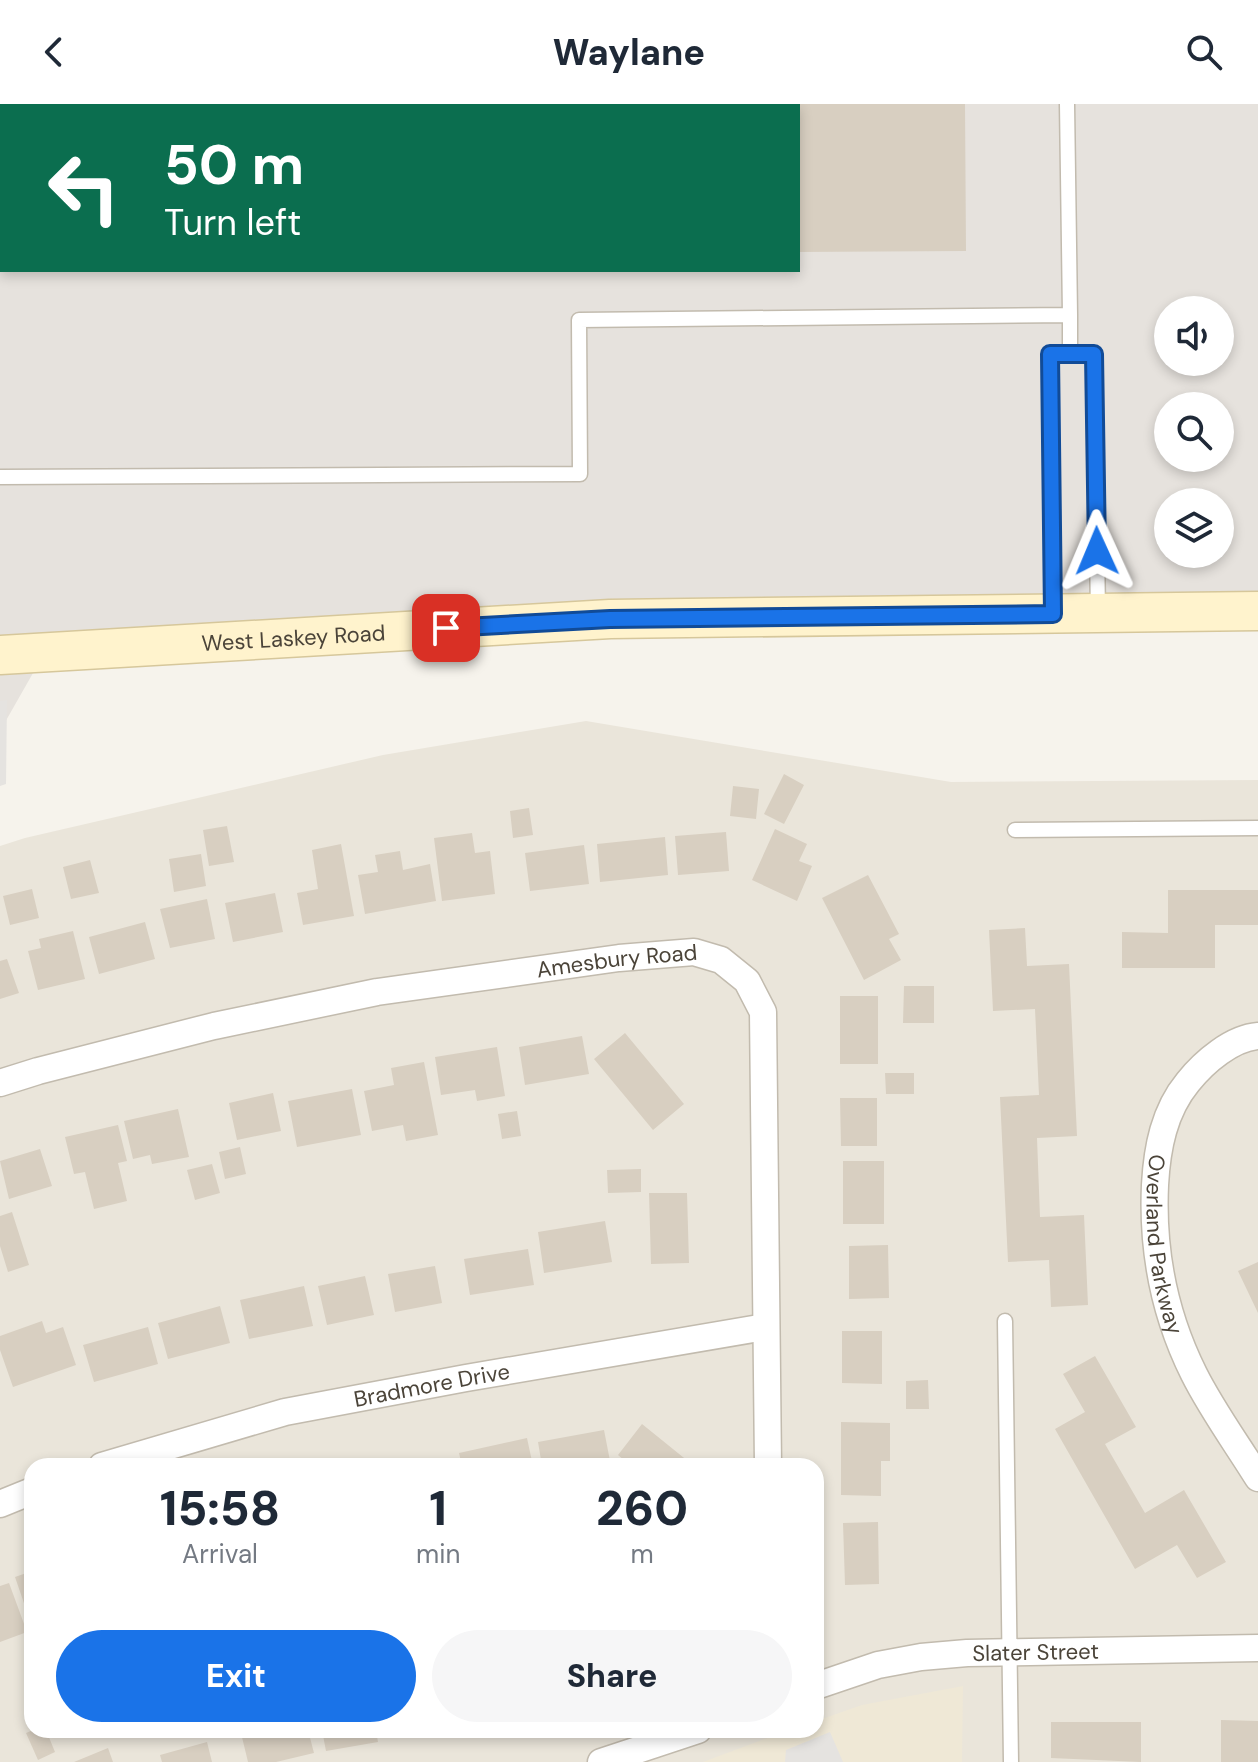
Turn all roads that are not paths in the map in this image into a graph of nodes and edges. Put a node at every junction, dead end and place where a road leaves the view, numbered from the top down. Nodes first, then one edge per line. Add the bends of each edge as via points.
1 (1067, 104) edge
2 (1070, 315) junction
3 (1070, 354) junction
4 (0, 477) edge
5 (1258, 611) edge
6 (1098, 613) junction
7 (1053, 614) junction
8 (0, 655) edge
9 (1258, 828) edge
10 (1015, 830) dead end
11 (1258, 1036) edge
12 (0, 1083) edge
13 (1005, 1321) dead end
14 (765, 1327) junction
15 (129, 1458) edge
16 (768, 1458) edge
17 (1258, 1478) edge
18 (24, 1494) edge
19 (0, 1504) edge
20 (1258, 1648) edge
21 (1011, 1652) junction
22 (824, 1683) edge
23 (674, 1738) edge
24 (601, 1762) edge
25 (1011, 1762) edge

1 - 2 lane
2 - 3 lane
2 - 4 lane via 579,320 580,474
3 - 6 lane via 1094,354
3 - 7 lane via 1050,354
5 - 6 main road, West Laskey Road
6 - 7 main road, West Laskey Road
7 - 8 main road, West Laskey Road via 596,620
9 - 10 lane
11 - 17 street, Overland Parkway via 1208,1062 1174,1102 1156,1170 1154,1222 1159,1273 1175,1331 1195,1375
12 - 14 street, Amesbury Road via 214,1026 377,992 619,958 694,952 721,960 747,981 763,1012
13 - 21 lane
14 - 15 street, Bradmore Drive via 285,1412
14 - 16 street, Amesbury Road
18 - 19 street
20 - 21 street, Slater Street
21 - 22 street, Slater Street via 921,1657
21 - 25 lane
23 - 24 street

